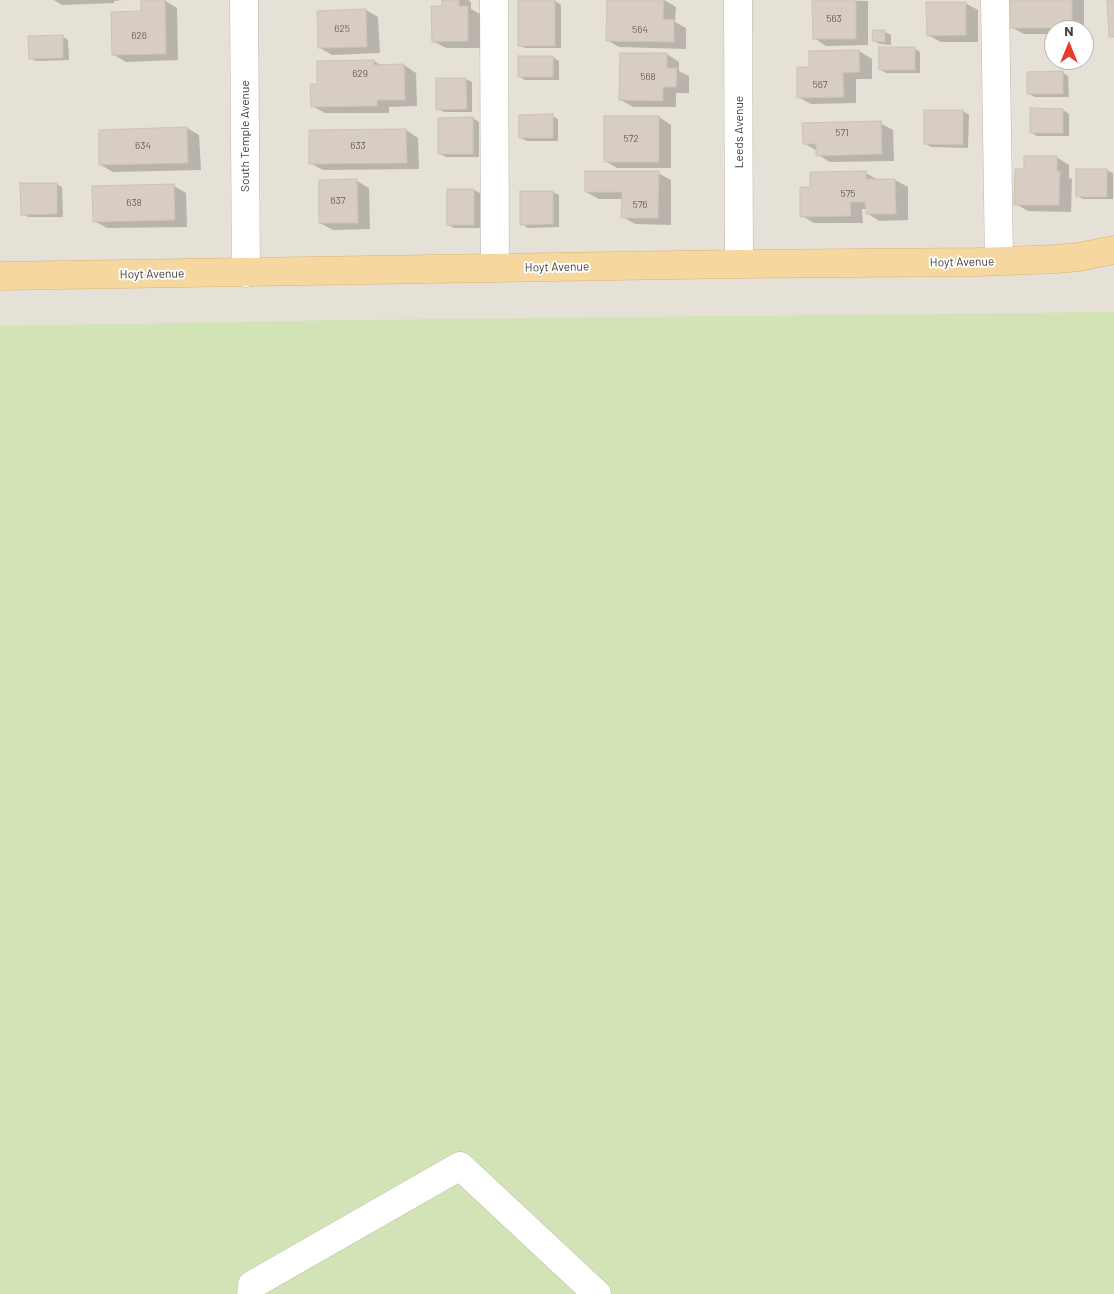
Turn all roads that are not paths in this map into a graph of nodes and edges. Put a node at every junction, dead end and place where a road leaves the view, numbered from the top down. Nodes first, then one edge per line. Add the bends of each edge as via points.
1 (244, 0) edge
2 (494, 0) edge
3 (738, 0) edge
4 (995, 0) edge
5 (1114, 250) edge
6 (999, 261) junction
7 (739, 264) junction
8 (495, 268) junction
9 (246, 273) junction
10 (0, 276) edge
11 (251, 1294) edge
12 (597, 1294) edge

1 - 9 street, South Temple Avenue
2 - 8 street
3 - 7 street, Leeds Avenue
4 - 6 street
5 - 6 main road, Hoyt Avenue via 1078,257
6 - 7 main road, Hoyt Avenue
7 - 8 main road, Hoyt Avenue
8 - 9 main road, Hoyt Avenue
9 - 10 main road, Hoyt Avenue
11 - 12 street via 252,1285 460,1166

